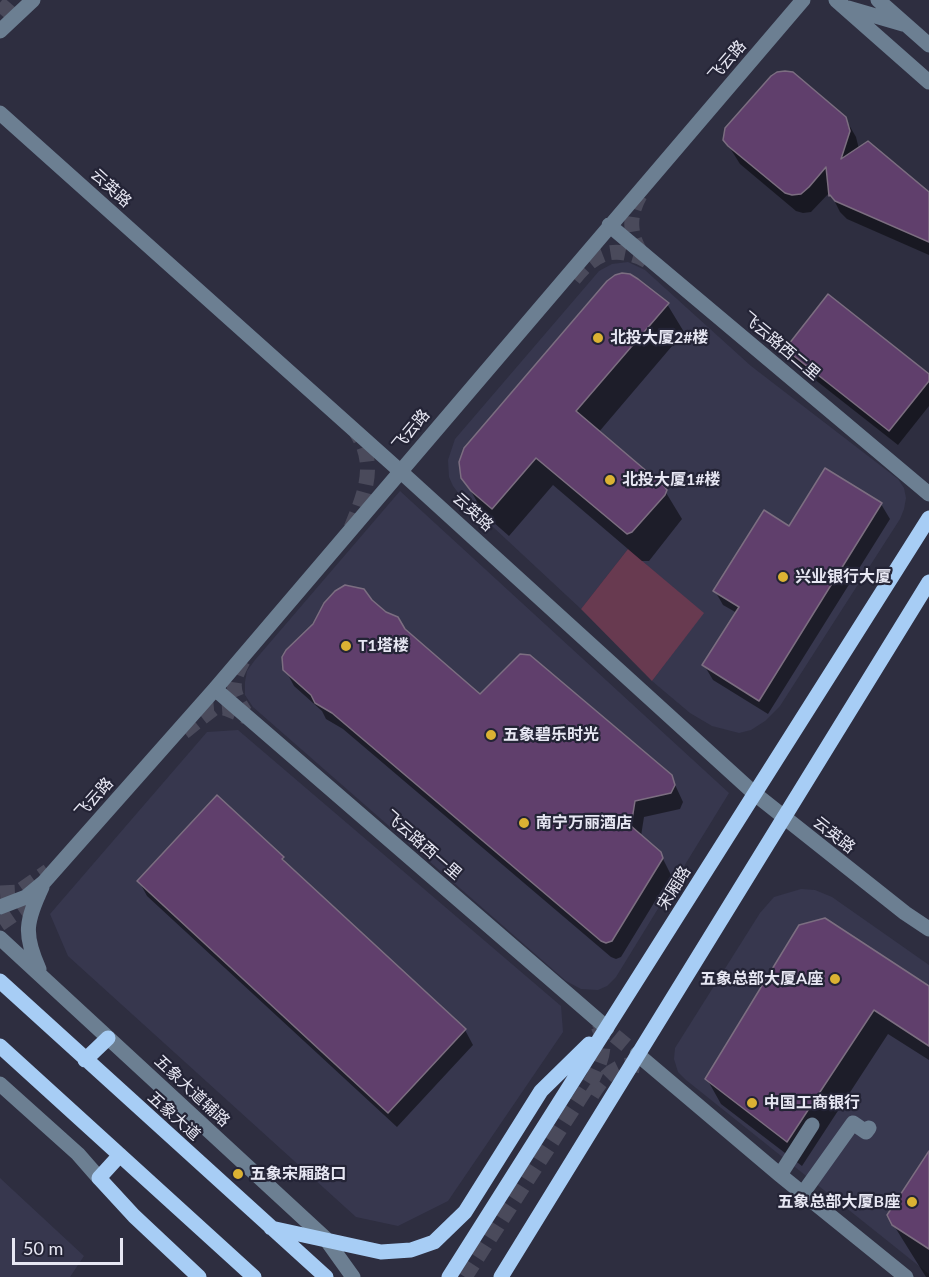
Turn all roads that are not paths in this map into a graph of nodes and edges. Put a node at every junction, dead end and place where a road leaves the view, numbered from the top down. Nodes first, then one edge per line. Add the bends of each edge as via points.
1 (33, 0) edge
2 (803, 0) edge
3 (879, 0) edge
4 (839, 3) edge
5 (906, 25) junction
6 (0, 31) edge
7 (929, 45) edge
8 (929, 82) edge
9 (0, 112) edge
10 (609, 225) junction
11 (400, 471) junction
12 (929, 494) edge
13 (929, 518) edge
14 (929, 582) edge
15 (215, 689) junction
16 (755, 794) junction
17 (784, 819) junction
18 (44, 882) junction
19 (0, 907) edge
20 (929, 929) edge
21 (0, 938) edge
22 (42, 977) junction
23 (0, 981) edge
24 (607, 1028) junction
25 (108, 1038) junction
26 (0, 1046) edge
27 (638, 1054) junction
28 (85, 1060) junction
29 (0, 1084) edge
30 (845, 1118) dead end
31 (812, 1125) dead end
32 (869, 1128) dead end
33 (120, 1155) junction
34 (780, 1175) junction
35 (99, 1178) junction
36 (801, 1192) junction
37 (271, 1228) junction
38 (325, 1238) junction
39 (516, 1253) junction
40 (199, 1277) edge
41 (254, 1277) edge
42 (326, 1277) edge
43 (353, 1277) edge
44 (449, 1277) edge
45 (501, 1277) edge
46 (511, 1277) edge
47 (906, 1277) edge

1 - 6 street
2 - 10 street, 飞云路
3 - 5 street
4 - 5 street
4 - 8 street
5 - 7 street
9 - 11 street, 云英路
10 - 11 street, 飞云路
10 - 12 street, 飞云路西二里
11 - 15 street, 飞云路
11 - 16 street, 云英路
13 - 16 main road, 宋厢路
14 - 17 main road
15 - 18 street, 飞云路
15 - 24 street, 飞云路西一里
16 - 17 street, 云英路
16 - 24 main road, 宋厢路
17 - 20 street, 云英路
17 - 27 main road
18 - 19 street, 飞云路 via 26,897
18 - 22 street, 飞云路 via 27,924 29,949
21 - 22 street, 五象大道辅路
22 - 25 street, 五象大道辅路
23 - 28 main road, 五象大道
24 - 38 main road via 542,1091 465,1212 434,1242 411,1250 381,1252
24 - 44 main road, 宋厢路
25 - 28 main road
25 - 38 street, 五象大道辅路
26 - 33 main road
27 - 34 street
27 - 39 main road
28 - 37 main road, 五象大道
29 - 35 street
30 - 36 street via 849,1120
31 - 34 street
32 - 36 street via 866,1132 853,1123
33 - 35 main road
33 - 41 main road
34 - 36 street
35 - 40 main road
36 - 47 street
37 - 38 main road
37 - 42 main road, 五象大道
38 - 43 street, 五象大道辅路
39 - 45 main road
39 - 46 main road

